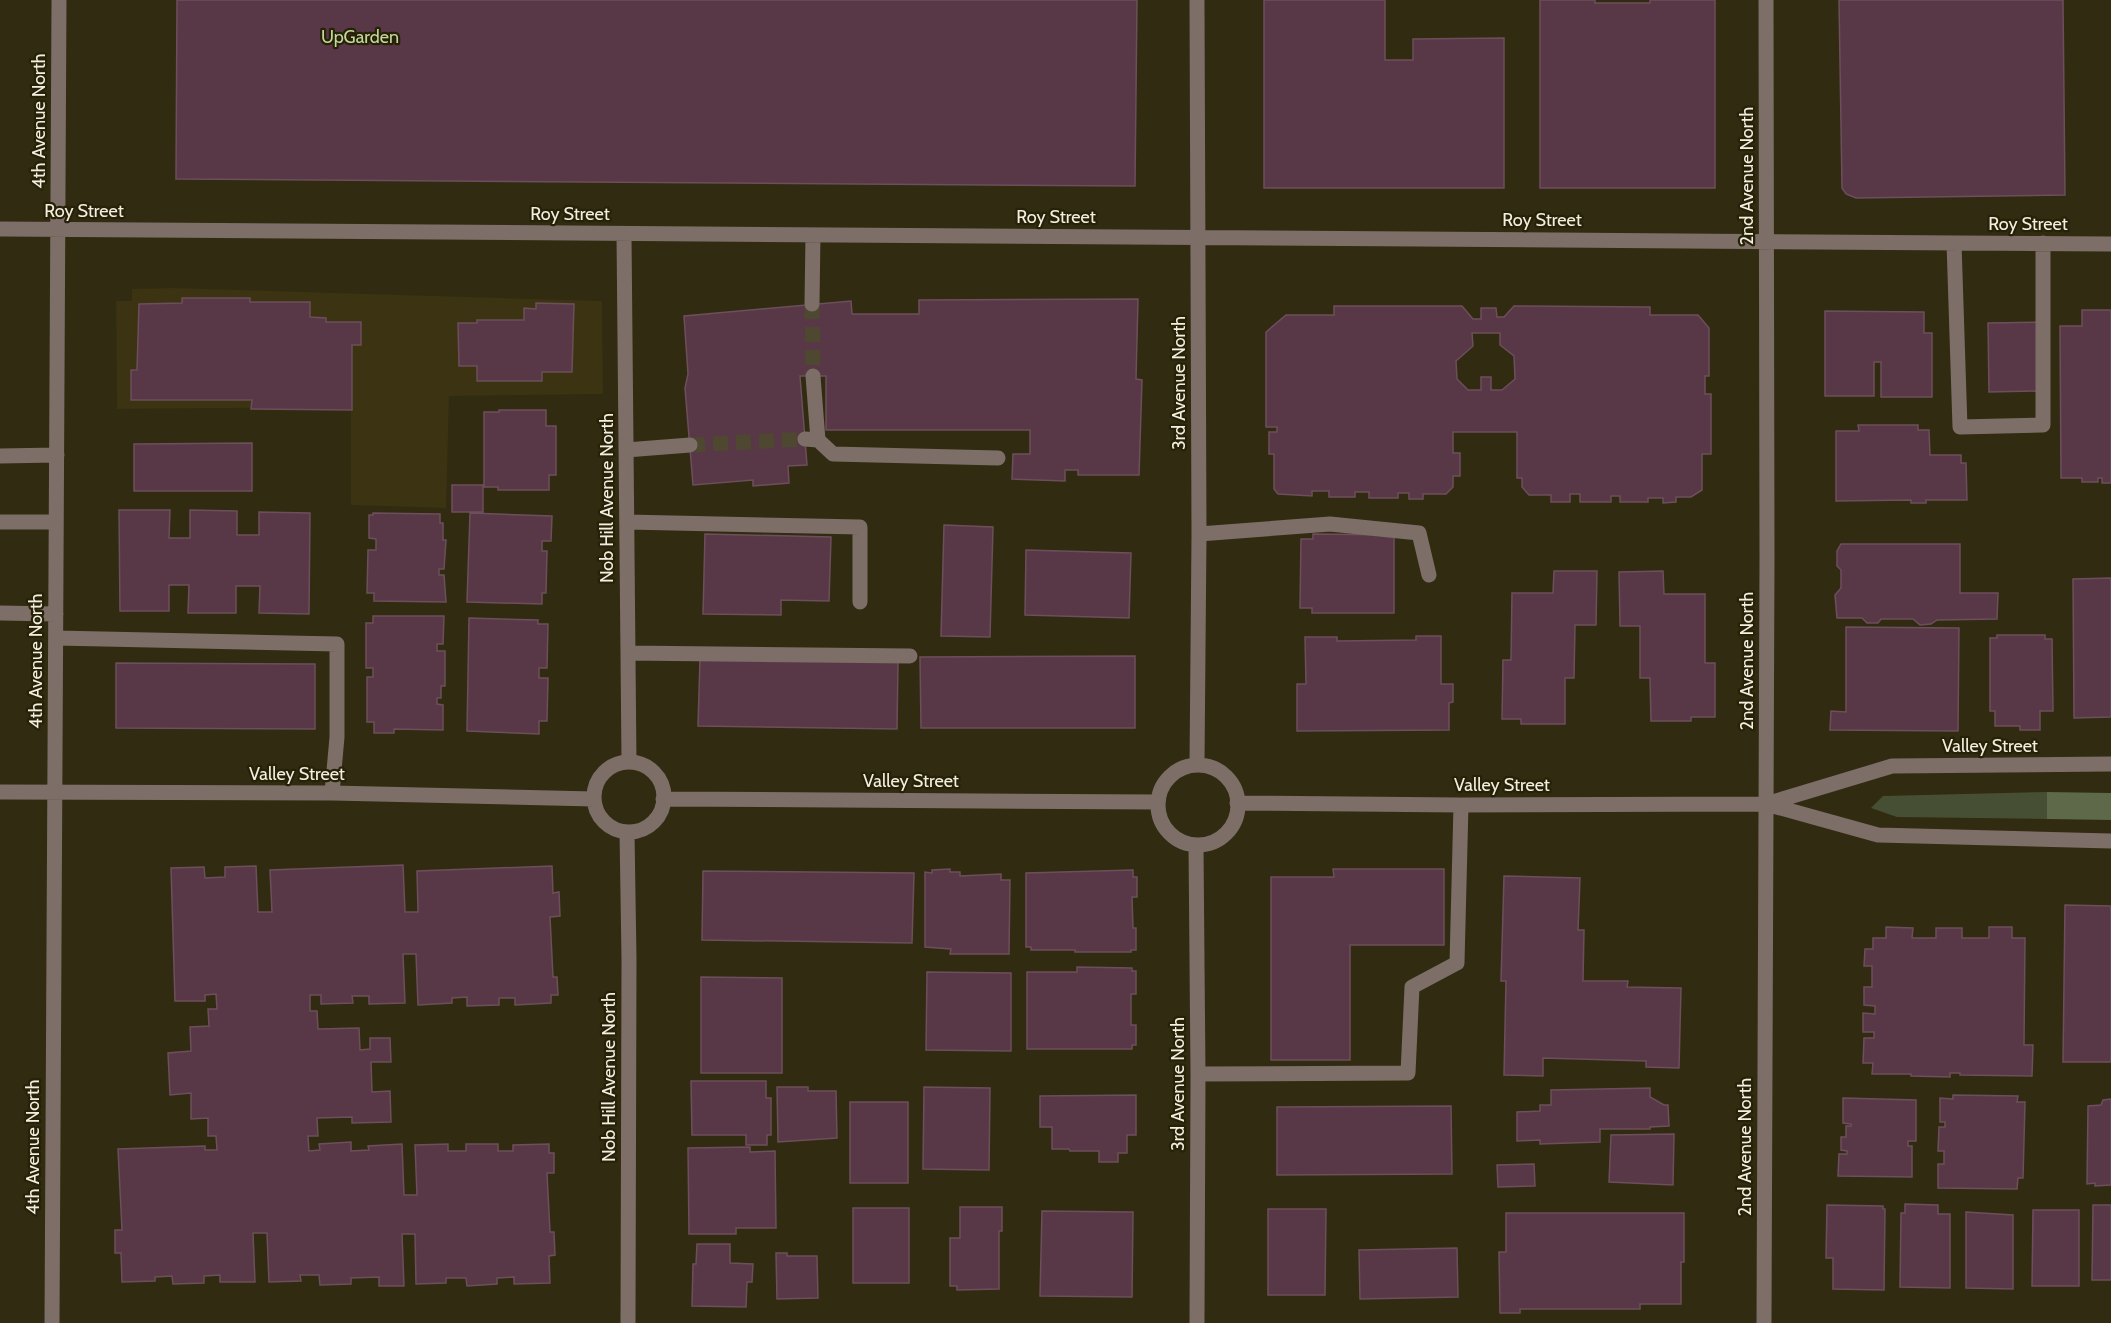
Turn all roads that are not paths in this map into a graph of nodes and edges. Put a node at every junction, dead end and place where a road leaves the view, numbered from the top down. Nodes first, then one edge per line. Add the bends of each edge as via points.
1 (59, 0) edge
2 (1197, 0) edge
3 (1766, 0) edge
4 (0, 230) edge
5 (58, 230) junction
6 (624, 234) junction
7 (813, 235) junction
8 (1198, 238) junction
9 (1766, 242) junction
10 (1954, 243) junction
11 (2043, 243) junction
12 (2111, 244) edge
13 (812, 304) tunnel mouth
14 (813, 376) tunnel mouth
15 (690, 445) tunnel mouth
16 (626, 450) junction
17 (57, 455) junction
18 (0, 456) edge
19 (998, 458) dead end
20 (0, 522) edge
21 (56, 522) junction
22 (627, 522) junction
23 (1199, 534) junction
24 (1429, 575) dead end
25 (860, 602) dead end
26 (0, 613) edge
27 (56, 614) junction
28 (56, 638) junction
29 (628, 653) junction
30 (910, 656) dead end
31 (628, 762) junction
32 (1197, 765) junction
33 (2111, 765) edge
34 (0, 792) edge
35 (55, 793) junction
36 (332, 793) junction
37 (594, 799) junction
38 (663, 799) junction
39 (1158, 802) junction
40 (1237, 802) junction
41 (1766, 804) junction
42 (1461, 805) junction
43 (627, 832) junction
44 (2111, 841) edge
45 (1196, 844) junction
46 (1198, 1074) junction
47 (52, 1323) edge
48 (628, 1323) edge
49 (1197, 1323) edge
50 (1764, 1323) edge

1 - 5 street, 4th Avenue North
2 - 8 street, 3rd Avenue North
3 - 9 street, 2nd Avenue North
4 - 5 street, Roy Street
5 - 6 street, Roy Street
5 - 17 street, 4th Avenue North
6 - 7 street, Roy Street
6 - 16 street, Nob Hill Avenue North
7 - 8 street, Roy Street
7 - 13 street
8 - 9 street, Roy Street
8 - 23 street, 3rd Avenue North
9 - 10 street, Roy Street
9 - 41 street, 2nd Avenue North
10 - 11 street, Roy Street
10 - 11 street via 1960,427 2043,425
11 - 12 street, Roy Street
14 - 19 street via 812,440 833,454
15 - 16 street
16 - 22 street, Nob Hill Avenue North
17 - 18 street
17 - 21 street, 4th Avenue North
20 - 21 street
21 - 27 street, 4th Avenue North
22 - 25 street via 860,527
22 - 29 street, Nob Hill Avenue North
23 - 24 street via 1330,524 1419,532
23 - 32 street, 3rd Avenue North
26 - 27 street
27 - 28 street, 4th Avenue North
28 - 35 street, 4th Avenue North
28 - 36 street via 337,644 337,737
29 - 30 street
29 - 31 street, Nob Hill Avenue North
31 - 37 street via 603,772 596,783
31 - 38 street via 654,771 664,792
32 - 39 street via 1168,777
32 - 40 street via 1226,776
33 - 41 street, Valley Street via 1892,766
34 - 35 street, Valley Street
35 - 36 street, Valley Street
35 - 47 street, 4th Avenue North
36 - 37 street, Valley Street
37 - 43 street via 600,817 608,825
38 - 39 street, Valley Street
38 - 43 street via 653,823
39 - 45 street via 1165,828 1175,837
40 - 42 street, Valley Street
40 - 45 street via 1233,823 1226,834
41 - 42 street, Valley Street
41 - 44 street, Valley Street via 1878,835
41 - 50 street, 2nd Avenue North
42 - 46 street via 1456,963 1412,987 1408,1072
43 - 48 street, Nob Hill Avenue North
45 - 46 street, 3rd Avenue North
46 - 49 street, 3rd Avenue North

